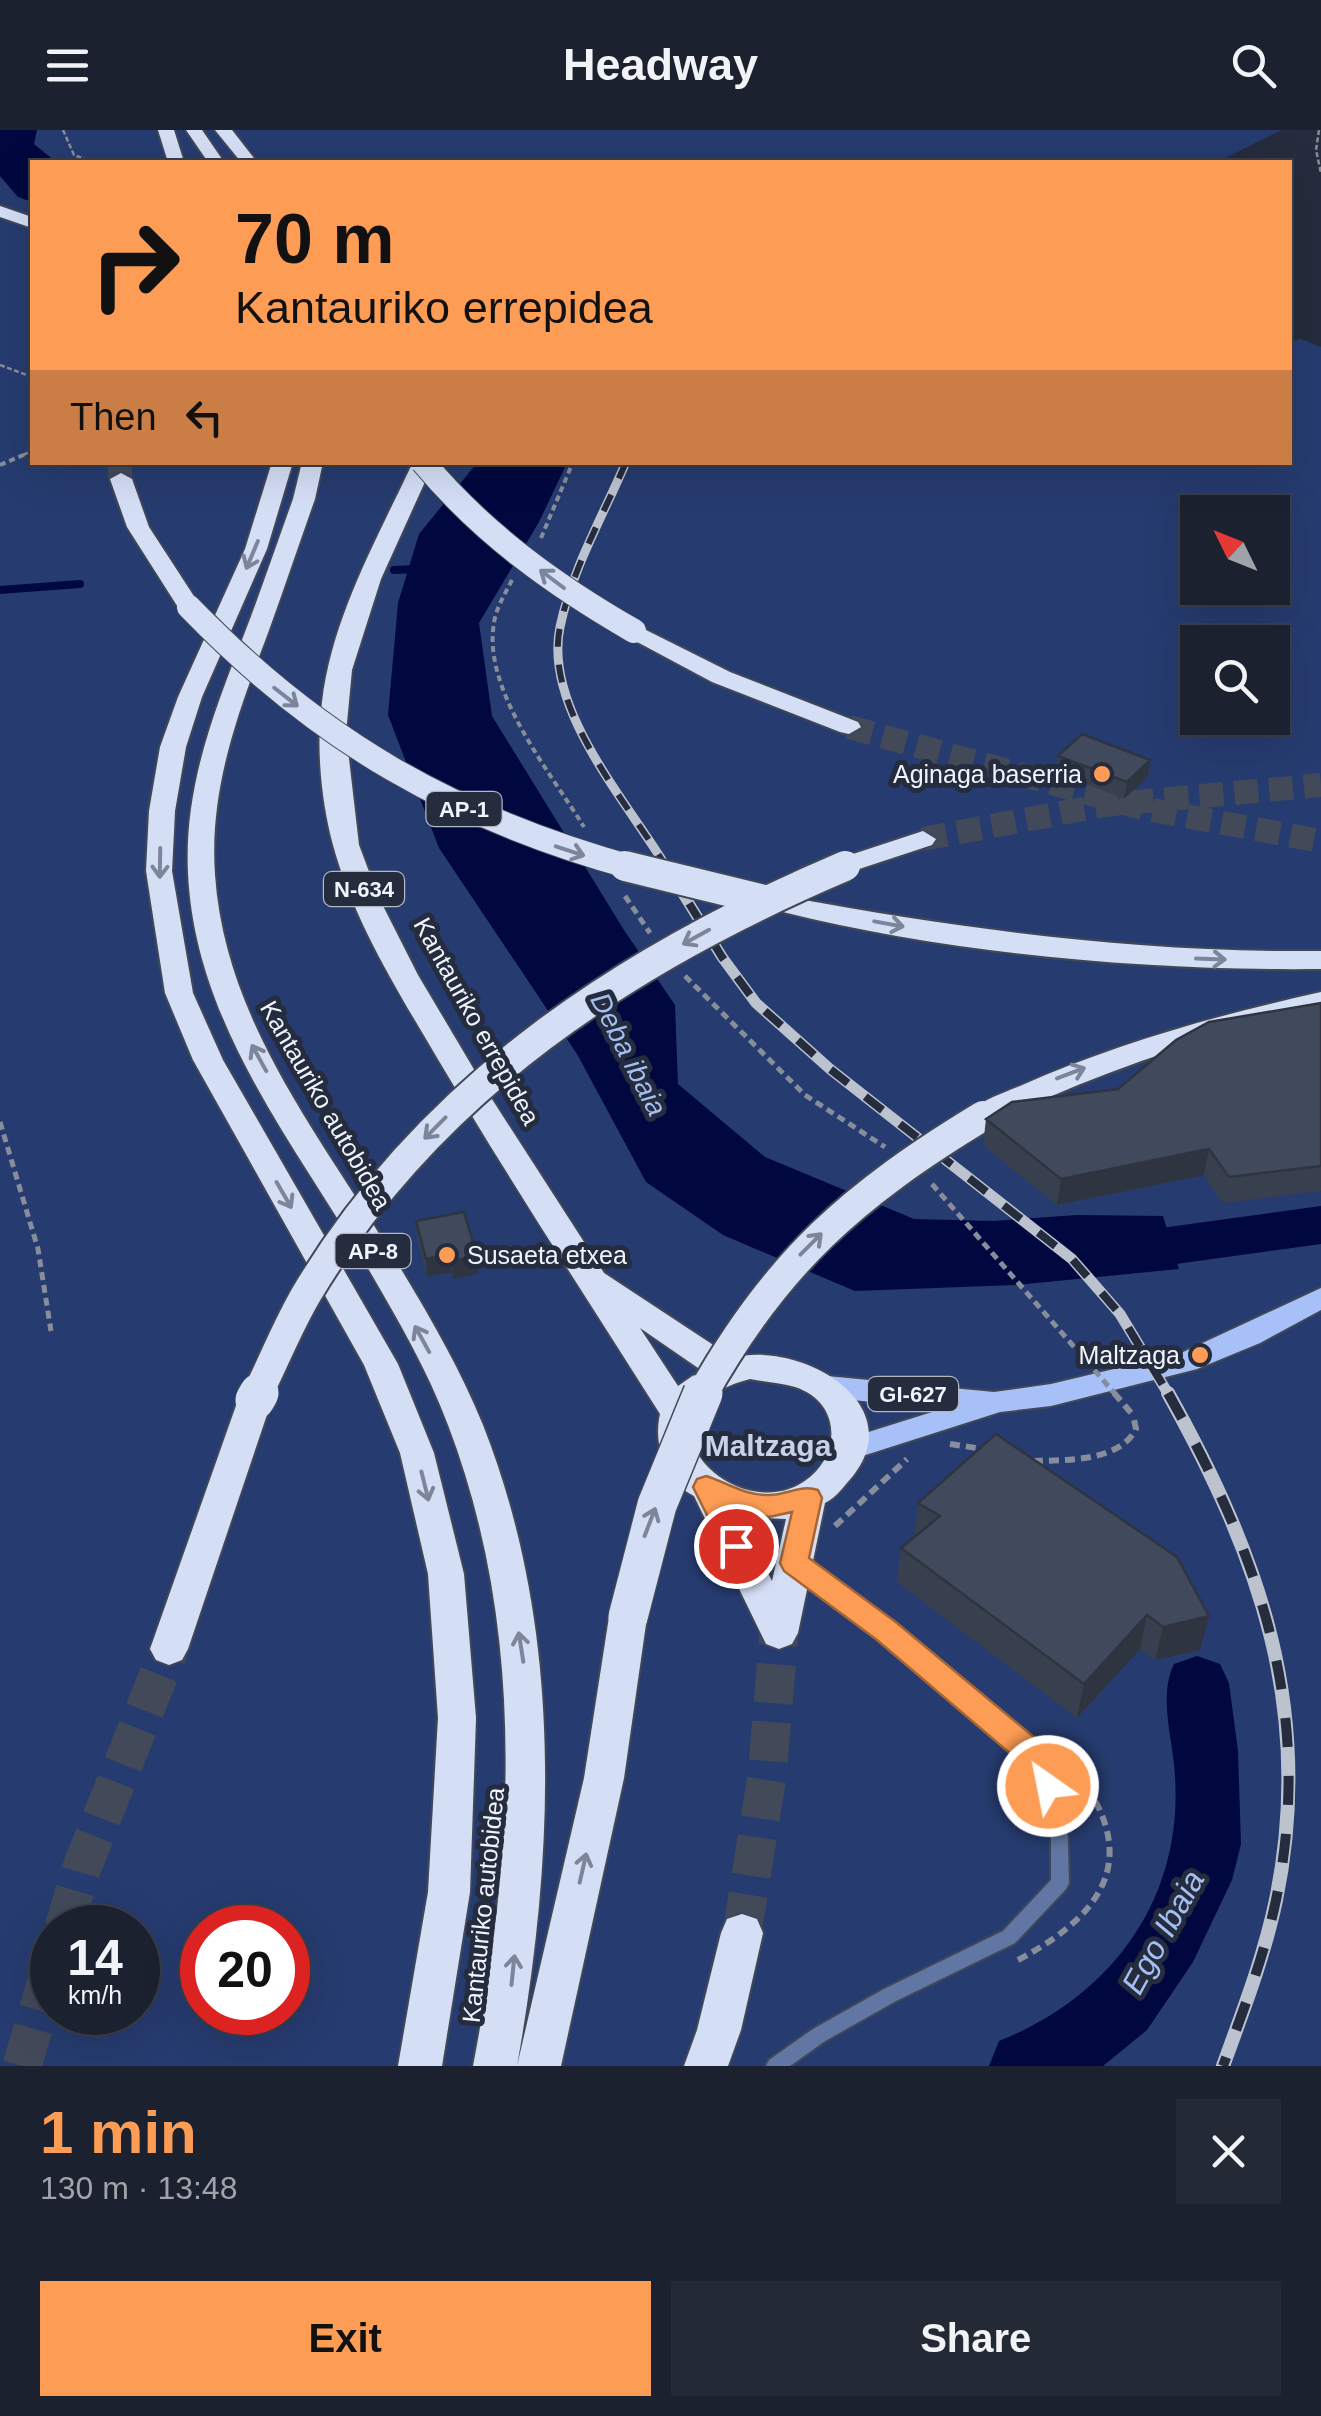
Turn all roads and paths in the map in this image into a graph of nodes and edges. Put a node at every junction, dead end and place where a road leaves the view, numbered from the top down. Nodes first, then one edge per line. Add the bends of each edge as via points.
1 (63, 130) edge
2 (166, 130) edge
3 (194, 130) edge
4 (223, 130) edge
5 (1320, 130) edge
6 (87, 160) edge
7 (175, 160) edge
8 (215, 160) edge
9 (247, 160) edge
10 (1321, 173) edge
11 (0, 211) edge
12 (30, 222) edge
13 (0, 366) edge
14 (30, 376) edge
15 (30, 453) edge
16 (0, 465) edge
17 (282, 465) edge
18 (312, 465) edge
19 (423, 465) edge
20 (427, 465) edge
21 (572, 465) edge
22 (122, 479) tunnel mouth
23 (534, 547) dead end
24 (515, 575) dead end
25 (849, 727) tunnel mouth
26 (587, 832) dead end
27 (922, 839) tunnel mouth
28 (622, 892) dead end
29 (654, 939) dead end
30 (1321, 960) edge
31 (679, 969) dead end
32 (1321, 1001) edge
33 (0, 1122) edge
34 (848, 1126) dead end
35 (927, 1178) dead end
36 (590, 1276) junction
37 (1321, 1298) edge
38 (51, 1331) dead end
39 (728, 1371) junction
40 (827, 1387) junction
41 (1000, 1401) junction
42 (677, 1413) junction
43 (1133, 1415) dead end
44 (853, 1448) junction
45 (706, 1487) junction
46 (808, 1498) junction
47 (794, 1563) junction
48 (169, 1649) tunnel mouth
49 (742, 1933) tunnel mouth
50 (420, 2059) edge
51 (495, 2066) edge
52 (539, 2066) edge
53 (706, 2066) edge
54 (775, 2066) edge

1 - 6 path via 74,155
2 - 7 highway
3 - 8 highway
4 - 9 highway
5 - 10 path
11 - 12 highway
13 - 14 path
15 - 16 path
17 -> 50 highway, Kantauriko autobidea / AP-8 via 256,550 173,747 159,871 179,994 208,1060 375,1353 417,1453 446,1574 456,1718 449,1892
51 -> 18 highway, Kantauriko autobidea / AP-8 via 512,1984 530,1803 524,1672 508,1567 474,1446 434,1361 256,1055 209,938 200,833 208,770
19 - 36 highway, Kantauriko errepidea / N-634 via 355,609 334,705 346,845 418,999
25 -> 20 highway, bridge via 721,677 566,590 464,508
21 - 23 path
22 -> 30 highway, AP-1, bridge via 138,527 189,607 241,661 360,751 458,806 555,846 793,906 1028,946 1205,960
24 - 26 path via 492,631 504,688
27 -> 48 highway, bridge via 741,912 606,985 540,1032 429,1132 308,1290 255,1400
28 - 29 path
31 - 34 path via 774,1068
52 -> 32 highway, bridge via 604,1778 643,1539 698,1401 745,1322 838,1216 909,1161 984,1116 1052,1080 1165,1039
33 - 38 path via 38,1249
35 - 43 path, bridge
36 - 39 highway, N-634
36 - 42 highway, Kantauriko errepidea / N-634
37 - 41 main road, GI-627 via 1187,1362
39 - 40 highway via 780,1367
39 - 42 highway via 698,1386
40 - 41 main road, GI-627
40 - 44 highway via 850,1417
41 - 44 main road, GI-627
42 - 45 highway, N-634 via 678,1456
44 - 46 highway via 836,1480
45 - 46 highway via 727,1499 769,1506
45 - 47 highway, N-634 via 780,1634
46 - 47 highway, N-634
47 - 54 lane via 1036,1758 1059,1814 1060,1882 1010,1936 876,2003
49 - 53 highway

